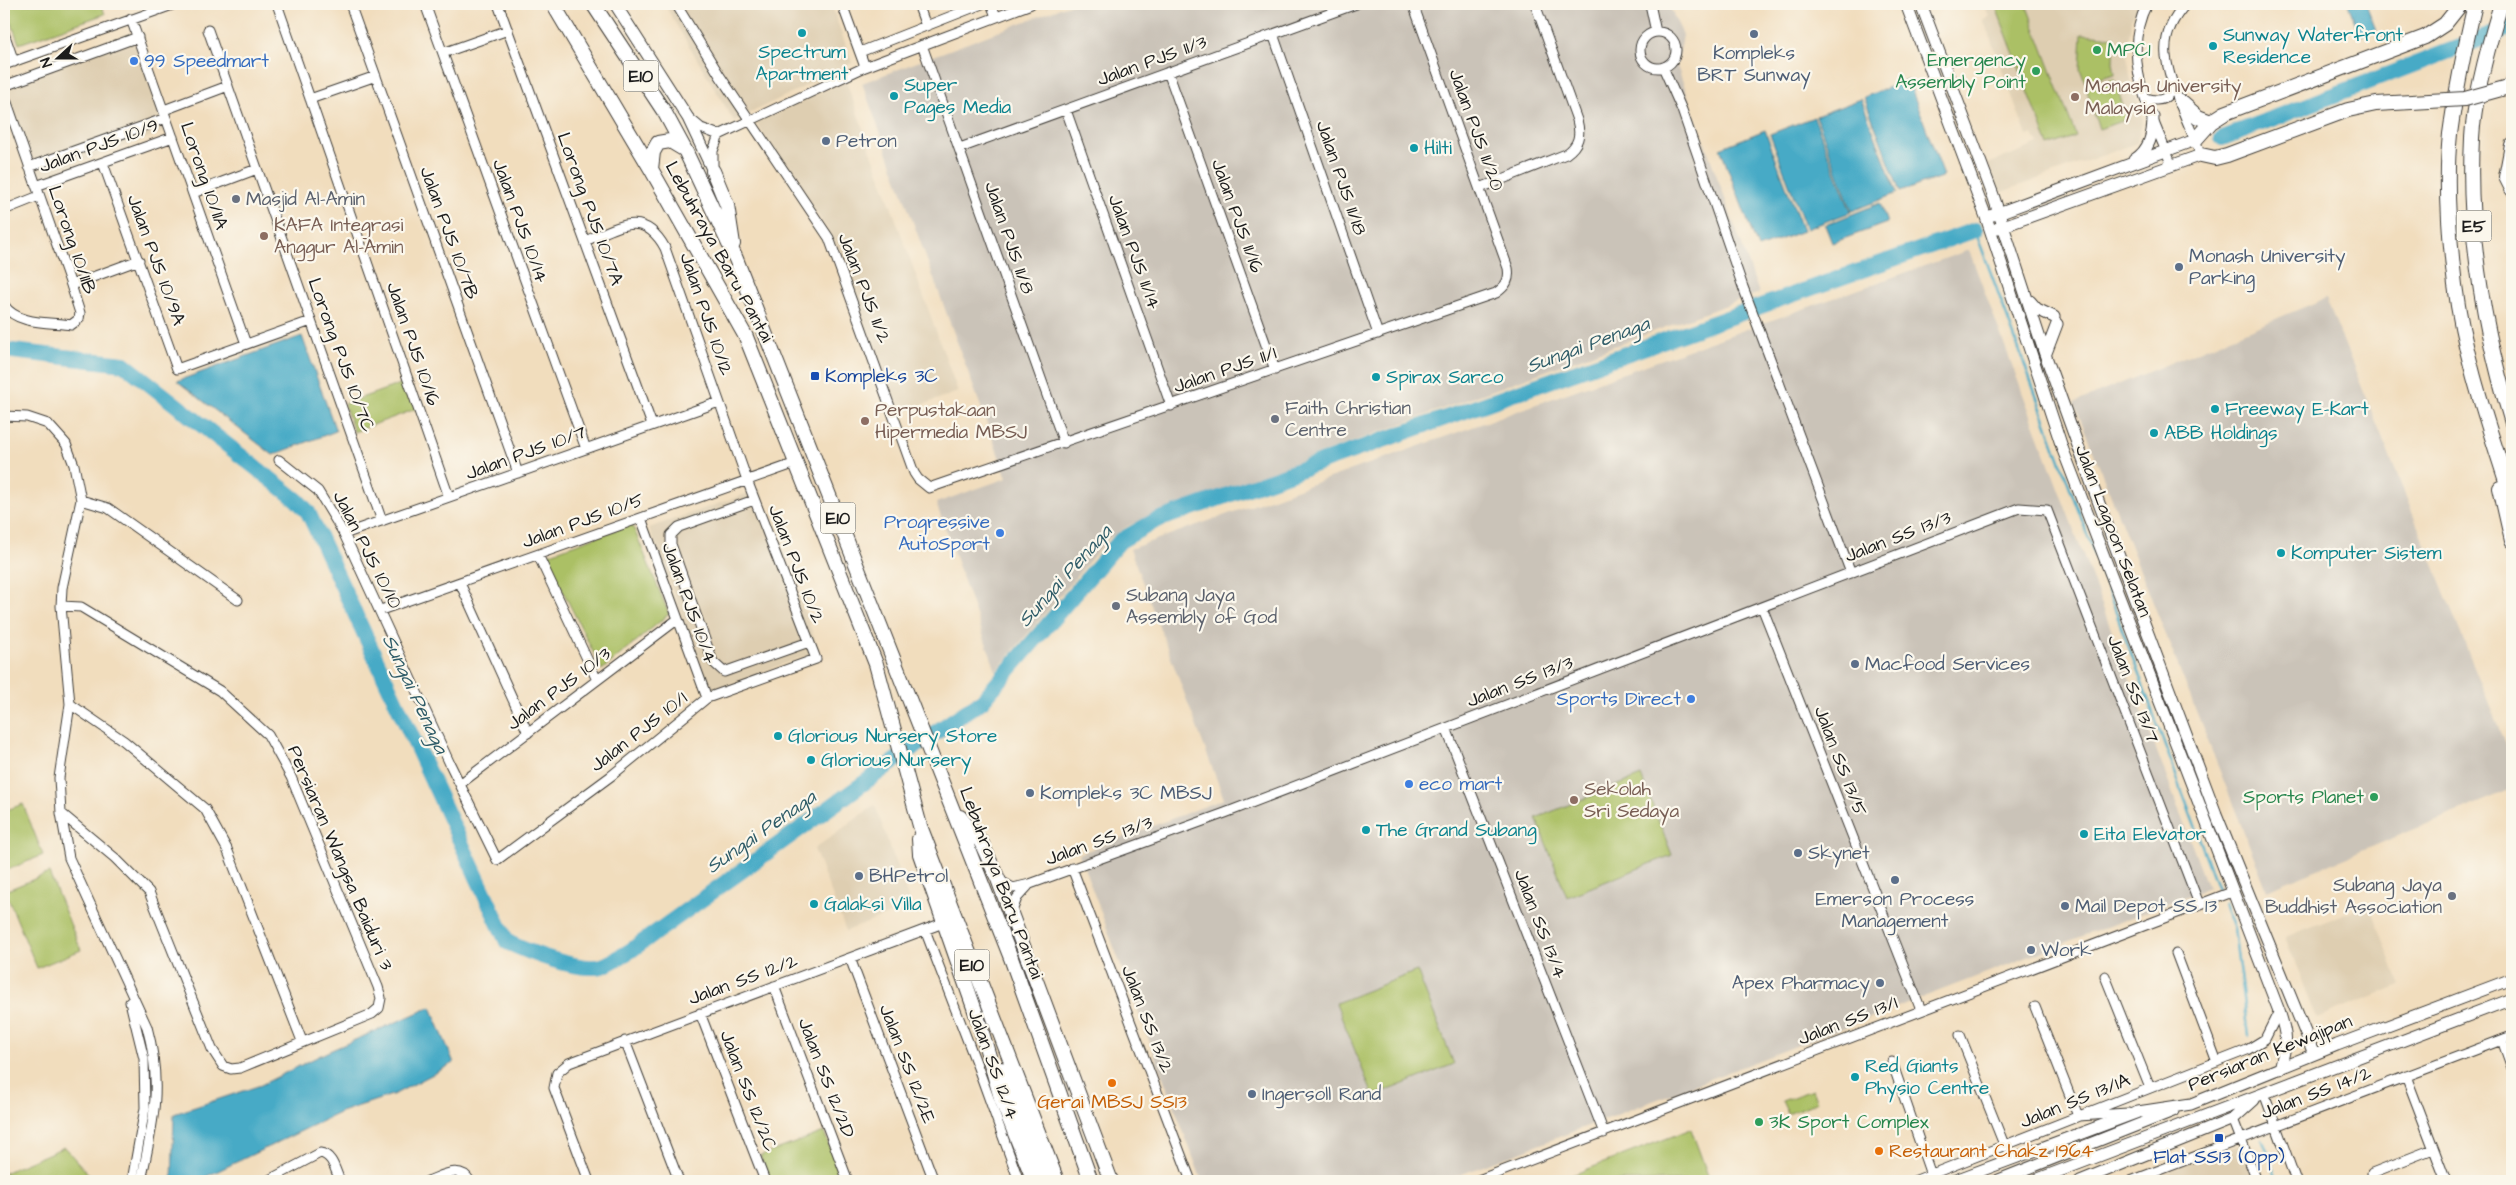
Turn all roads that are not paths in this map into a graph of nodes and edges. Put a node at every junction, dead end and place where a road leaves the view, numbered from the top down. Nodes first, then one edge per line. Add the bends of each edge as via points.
1 (146, 4) edge
2 (175, 4) edge
3 (277, 4) edge
4 (350, 4) edge
5 (425, 4) edge
6 (498, 4) edge
7 (553, 4) edge
8 (593, 4) edge
9 (615, 4) edge
10 (676, 4) edge
11 (842, 4) edge
12 (918, 4) edge
13 (982, 4) edge
14 (991, 4) edge
15 (1031, 4) edge
16 (1356, 4) edge
17 (1413, 4) edge
18 (1536, 4) edge
19 (1650, 4) edge
20 (1906, 4) edge
21 (1921, 4) edge
22 (2147, 4) edge
23 (2186, 4) edge
24 (2470, 4) edge
25 (2501, 5) edge
26 (150, 13) junction
27 (996, 16) junction
28 (132, 19) junction
29 (926, 26) junction
30 (208, 30) dead end
31 (508, 30) junction
32 (1656, 32) junction
33 (4, 34) edge
34 (1273, 34) junction
35 (138, 37) junction
36 (922, 44) junction
37 (860, 52) junction
38 (443, 53) junction
39 (14, 62) junction
40 (4, 65) edge
41 (865, 67) junction
42 (1663, 67) junction
43 (1168, 72) junction
44 (376, 76) junction
45 (2174, 82) junction
46 (4, 86) edge
47 (228, 86) junction
48 (2512, 86) edge
49 (4, 94) edge
50 (2146, 98) junction
51 (310, 100) junction
52 (2181, 102) junction
53 (1066, 110) junction
54 (165, 114) junction
55 (2153, 117) junction
56 (688, 118) junction
57 (750, 120) junction
58 (2211, 122) junction
59 (719, 135) junction
60 (173, 137) junction
61 (2195, 140) junction
62 (2512, 145) edge
63 (960, 148) junction
64 (685, 150) junction
65 (2166, 151) junction
66 (2201, 155) junction
67 (103, 163) junction
68 (2172, 166) junction
69 (2122, 167) junction
70 (29, 168) junction
71 (258, 169) junction
72 (652, 169) junction
73 (713, 171) junction
74 (36, 186) junction
75 (1480, 188) junction
76 (2512, 189) edge
77 (193, 193) junction
78 (1993, 195) junction
79 (39, 196) junction
80 (2014, 207) junction
81 (4, 210) edge
82 (1999, 212) junction
83 (1986, 217) junction
84 (2022, 220) junction
85 (2004, 226) junction
86 (1990, 231) junction
87 (2009, 240) junction
88 (585, 241) junction
89 (139, 260) junction
90 (736, 260) junction
91 (1508, 268) joint
92 (71, 285) junction
93 (2027, 298) junction
94 (4, 305) edge
95 (311, 321) junction
96 (1378, 334) junction
97 (246, 344) junction
98 (2045, 354) junction
99 (1274, 370) junction
100 (2476, 384) junction
101 (2501, 387) junction
102 (719, 402) junction
103 (1171, 406) junction
104 (2512, 406) edge
105 (4, 416) edge
106 (2512, 423) edge
107 (652, 425) junction
108 (1064, 443) junction
109 (586, 449) junction
110 (279, 460) dead end
111 (796, 463) junction
112 (518, 473) junction
113 (746, 480) junction
114 (937, 487) joint
115 (449, 497) junction
116 (81, 500) junction
117 (754, 500) junction
118 (2512, 500) edge
119 (2019, 508) joint
120 (641, 518) junction
121 (382, 521) junction
122 (344, 534) junction
123 (2512, 541) edge
124 (538, 555) junction
125 (1851, 573) junction
126 (460, 582) junction
127 (238, 600) dead end
128 (61, 606) junction
129 (1762, 607) junction
130 (381, 610) junction
131 (678, 619) junction
132 (809, 642) junction
133 (816, 659) joint
134 (597, 680) junction
135 (707, 698) junction
136 (70, 704) junction
137 (1446, 728) junction
138 (528, 733) junction
139 (460, 784) junction
140 (952, 809) junction
141 (61, 813) junction
142 (920, 826) junction
143 (497, 860) joint
144 (1072, 868) junction
145 (998, 879) junction
146 (1030, 884) junction
147 (2232, 892) junction
148 (2199, 904) junction
149 (1011, 914) junction
150 (944, 923) junction
151 (925, 930) junction
152 (2176, 953) dead end
153 (850, 958) junction
154 (2105, 976) dead end
155 (2512, 979) edge
156 (774, 986) junction
157 (127, 987) junction
158 (2512, 999) edge
159 (2035, 1007) dead end
160 (1921, 1010) junction
161 (2279, 1011) junction
162 (700, 1013) junction
163 (978, 1018) junction
164 (1960, 1035) dead end
165 (2512, 1036) edge
166 (2502, 1040) junction
167 (302, 1041) junction
168 (625, 1041) junction
169 (2314, 1054) junction
170 (1892, 1062) dead end
171 (2217, 1062) junction
172 (2512, 1068) edge
173 (2280, 1069) junction
174 (2406, 1076) junction
175 (2150, 1088) junction
176 (2261, 1094) junction
177 (2191, 1104) junction
178 (2138, 1112) junction
179 (2078, 1116) junction
180 (2233, 1119) junction
181 (2276, 1126) junction
182 (1604, 1133) junction
183 (2241, 1139) junction
184 (2005, 1147) junction
185 (2433, 1149) junction
186 (2372, 1173) dead end
187 (1932, 1175) junction
188 (2155, 1177) edge
189 (2035, 1180) edge
190 (132, 1181) edge
191 (141, 1181) edge
192 (267, 1181) edge
193 (340, 1181) edge
194 (428, 1181) edge
195 (470, 1181) edge
196 (589, 1181) edge
197 (679, 1181) edge
198 (765, 1181) edge
199 (848, 1181) edge
200 (934, 1181) edge
201 (1019, 1181) edge
202 (1034, 1181) edge
203 (1047, 1181) edge
204 (1057, 1181) edge
205 (1091, 1181) edge
206 (1111, 1181) edge
207 (1191, 1181) edge
208 (1476, 1181) edge
209 (1914, 1181) edge
210 (1953, 1181) edge
211 (1996, 1181) edge
212 (2080, 1181) edge
213 (2131, 1181) edge
214 (2257, 1181) edge
215 (2296, 1181) edge
216 (2446, 1181) edge

1 - 26 street
2 - 26 street
3 - 51 street, Jalan PJS 10/16
4 - 44 street, Jalan PJS 10/7B
5 - 38 street, Jalan PJS 10/14
6 - 31 street, Lorong PJS 10/7A
7 - 72 highway, Lebuhraya Baru Pantai / E10
8 - 64 highway, Lebuhraya Baru Pantai / E10 via 665,113
9 - 56 main road
10 - 57 street, Jalan PJS 11/2
11 - 37 street
12 - 29 street
13 - 29 street
14 - 27 street
15 - 27 street
16 - 34 street, Jalan PJS 11/3
17 - 75 street, Jalan PJS 11/20
18 - 75 street via 1577,120 1578,140 1566,154
19 - 32 street
20 - 83 main road, Jalan Lagoon Selatan
21 - 78 main road, Jalan Lagoon Selatan
22 - 50 street via 2141,15 2135,48 2136,69
23 - 45 street via 2177,14 2167,41 2166,56
24 - 58 highway via 2425,38 2224,113
24 - 100 highway, E5 via 2450,135 2448,202 2455,286
25 - 101 highway, E5 via 2485,64 2472,136 2472,198 2482,304
26 - 28 street
27 - 36 street
28 - 35 street, Lorong 10/11A
28 - 39 street
29 - 37 street
30 - 47 street, Lorong PJS 10/7C
31 - 38 street
31 - 88 street, Lorong PJS 10/7A
32 - 42 street via 1668,35 1675,44 1672,60
32 - 42 street via 1642,41 1640,53 1646,63
33 - 39 street
34 - 43 street, Jalan PJS 11/3
34 - 96 street, Jalan PJS 11/18
35 - 46 street
35 - 54 street, Lorong 10/11A
36 - 41 street
36 - 63 street, Jalan PJS 11/8
37 - 41 street
38 - 109 street, Jalan PJS 10/14
39 - 40 street
41 - 57 street
42 - 125 street via 1682,110 1743,287
43 - 53 street, Jalan PJS 11/3
43 - 99 street, Jalan PJS 11/16
44 - 51 street
44 - 112 street, Jalan PJS 10/7B
45 - 50 street via 2165,99
45 - 52 street
47 - 54 street
47 - 71 street, Lorong PJS 10/7C
48 - 66 highway, bridge via 2465,99 2376,104 2348,110 2227,155 2215,158
49 - 70 street, Lorong 10/11B
50 - 55 street
51 - 115 street, Jalan PJS 10/16
52 - 58 highway via 2198,117
52 - 61 street
53 - 63 street, Jalan PJS 11/3
53 - 103 street, Jalan PJS 11/14
54 - 60 street, Lorong 10/11A
54 - 70 street
55 - 65 street
55 - 69 main road via 2148,145 2141,155
56 - 59 street via 701,128
56 - 73 main road
57 - 59 street
57 - 114 street, Jalan PJS 11/2 via 829,238 914,473 924,485
58 - 61 highway
59 - 73 street via 713,151
60 - 67 street, Jalan PJS 10/9
60 - 77 street, Lorong 10/11A
61 - 65 main road
61 - 66 street
62 - 76 highway via 2506,177
63 - 108 street, Jalan PJS 11/8
64 - 72 highway via 670,141 658,143 653,152
64 - 90 highway, Lebuhraya Baru Pantai / E10
65 - 68 street
65 - 69 main road
66 - 68 main road
67 - 74 street, Jalan PJS 10/9
67 - 89 street, Jalan PJS 10/9A
68 - 84 main road
69 - 80 main road
70 - 74 street, Lorong 10/11B
71 - 77 street
71 - 95 street, Lorong PJS 10/7C
72 - 111 highway, Lebuhraya Baru Pantai / E10 via 746,337
73 - 90 highway via 727,205
74 - 79 street, Lorong 10/11B
75 - 91 street, Jalan PJS 11/20
77 - 97 street, Lorong 10/11A
78 - 80 main road
78 - 82 main road, Jalan Lagoon Selatan
79 - 81 street
79 - 92 street, Lorong 10/11B
80 - 82 main road
82 - 83 main road
82 - 85 main road, Jalan Lagoon Selatan
83 - 86 main road, Jalan Lagoon Selatan
84 - 85 main road
84 - 87 main road via 2014,227
85 - 86 main road
85 - 87 main road, Jalan Lagoon Selatan
86 - 147 main road, Jalan Lagoon Selatan via 2063,450
87 - 93 main road, Jalan Lagoon Selatan
88 - 102 street, Jalan PJS 10/12 via 628,224 640,224 659,238
88 - 107 street, Lorong PJS 10/7A
89 - 92 street
89 - 97 street, Jalan PJS 10/9A via 177,369
90 - 140 highway, Lebuhraya Baru Pantai / E10
91 - 96 street, Jalan PJS 11/1 via 1508,282 1496,293
92 - 94 street, Lorong 10/11B via 80,313 79,319 70,325 19,318 9,313
93 - 98 main road, Jalan Lagoon Selatan
93 - 98 main road via 2056,321
95 - 97 street
95 - 121 street, Lorong PJS 10/7C
96 - 99 street, Jalan PJS 11/1
98 - 169 main road, Jalan Lagoon Selatan via 2214,808
99 - 103 street, Jalan PJS 11/1
100 - 118 highway, E5
100 - 123 highway
101 - 104 highway
101 - 106 highway, E5
102 - 107 street, Jalan PJS 10/7
102 - 113 street, Jalan PJS 10/12
103 - 108 street, Jalan PJS 11/1
105 - 116 street via 27,417 48,424 57,432 66,444 74,465
107 - 109 street, Jalan PJS 10/7
108 - 114 street, Jalan PJS 11/1
109 - 112 street, Jalan PJS 10/7
110 - 122 street, Jalan PJS 10/10 via 318,491
111 - 113 street, Jalan PJS 10/5
111 - 142 highway, Lebuhraya Baru Pantai / E10 via 876,664
112 - 115 street, Jalan PJS 10/7
113 - 117 street, Jalan PJS 10/2
113 - 120 street, Jalan PJS 10/5
115 - 121 street, Jalan PJS 10/7
116 - 127 street via 108,508
116 - 128 street
117 - 132 street, Jalan PJS 10/2
117 - 132 street via 679,528 671,535 671,544 713,662 724,672
119 - 125 street, Jalan SS 13/3
119 - 148 street, Jalan SS 13/7 via 2046,510
120 - 124 street, Jalan PJS 10/5
120 - 131 street, Jalan PJS 10/4
121 - 122 street, Jalan PJS 10/7
122 - 130 street, Jalan PJS 10/10
124 - 126 street, Jalan PJS 10/5
124 - 134 street
125 - 129 street, Jalan SS 13/3
126 - 130 street, Jalan PJS 10/5
126 - 138 street
128 - 136 street
128 - 167 street, Persiaran Wangsa Baiduri 3 via 82,607 220,691 268,735 290,777 381,998 379,1008 372,1014
129 - 137 street, Jalan SS 13/3
129 - 160 street, Jalan SS 13/5
130 - 139 street, Jalan PJS 10/10
131 - 134 street, Jalan PJS 10/3
131 - 135 street, Jalan PJS 10/4
132 - 133 street, Jalan PJS 10/2
133 - 135 street, Jalan PJS 10/1
134 - 138 street, Jalan PJS 10/3
135 - 143 street, Jalan PJS 10/1 via 608,778
136 - 141 street via 59,778
136 - 167 street via 124,741 205,809 227,849
137 - 144 street, Jalan SS 13/3
137 - 182 street, Jalan SS 13/4
138 - 139 street, Jalan PJS 10/3
139 - 143 street, Jalan PJS 10/10
140 - 145 highway via 981,842
140 - 205 highway, Lebuhraya Baru Pantai / E10 via 1011,958
141 - 157 street via 69,858
141 - 167 street via 150,892 212,1049 223,1066 240,1068
142 - 150 highway via 920,854
142 - 204 highway, Lebuhraya Baru Pantai / E10
144 - 146 street, Jalan SS 13/3
144 - 207 street, Jalan SS 13/2
145 - 146 street, Jalan SS 13/3 via 1013,888
145 - 149 highway
146 - 149 street, Jalan SS 13/3 via 1017,898
147 - 148 street, Jalan SS 13/1
147 - 161 main road, Jalan Lagoon Selatan
148 - 160 street, Jalan SS 13/1
149 - 206 highway
150 - 151 street, Jalan SS 12/2
150 - 163 highway
151 - 153 street, Jalan SS 12/2
151 - 201 street, Jalan SS 12/4
152 - 171 street
153 - 156 street, Jalan SS 12/2
153 - 200 street, Jalan SS 12/2E
154 - 175 street
155 - 169 main road, Persiaran Kewajipan
156 - 162 street, Jalan SS 12/2
156 - 199 street, Jalan SS 12/2D
157 - 190 street via 144,1059 145,1108
157 - 191 street via 147,1028 155,1056 156,1111
158 - 176 main road, Persiaran Kewajipan
159 - 179 street
160 - 182 street, Jalan SS 13/1
161 - 171 street, Jalan SS 13/1A via 2265,1039
161 - 173 main road, Jalan Lagoon Selatan via 2287,1034
162 - 168 street, Jalan SS 12/2
162 - 198 street, Jalan SS 12/2C
163 - 202 highway via 1002,1101
163 - 203 highway
164 - 184 street
165 - 166 street, Jalan SS 14/2
166 - 172 street
166 - 174 street, Jalan SS 14/2
168 - 196 street, Jalan SS 12/2 via 569,1063 557,1072 554,1088
168 - 197 street
169 - 173 main road, Persiaran Kewajipan
170 - 187 street
171 - 175 street, Jalan SS 13/1A
173 - 177 main road, Persiaran Kewajipan
174 - 181 street, Jalan SS 14/2
174 - 185 street
175 - 179 street, Jalan SS 13/1A
176 - 180 main road, Persiaran Kewajipan
176 - 181 street
176 - 189 main road
177 - 178 main road, Persiaran Kewajipan
177 - 211 main road
178 - 179 street
178 - 210 main road, Persiaran Kewajipan
179 - 184 street, Jalan SS 13/1A
180 - 183 street
180 - 212 main road, Persiaran Kewajipan
181 - 183 street, Jalan SS 14/2
181 - 215 street
182 - 208 street, Jalan SS 13/1
183 - 188 street, Jalan SS 14/2
183 - 214 street
184 - 187 street, Jalan SS 13/1A
185 - 186 street
185 - 216 street
187 - 209 street, Jalan SS 13/1A
188 - 213 street, Jalan SS 14/2
192 - 193 street via 320,1153 330,1159
194 - 195 street via 456,1171 462,1172

